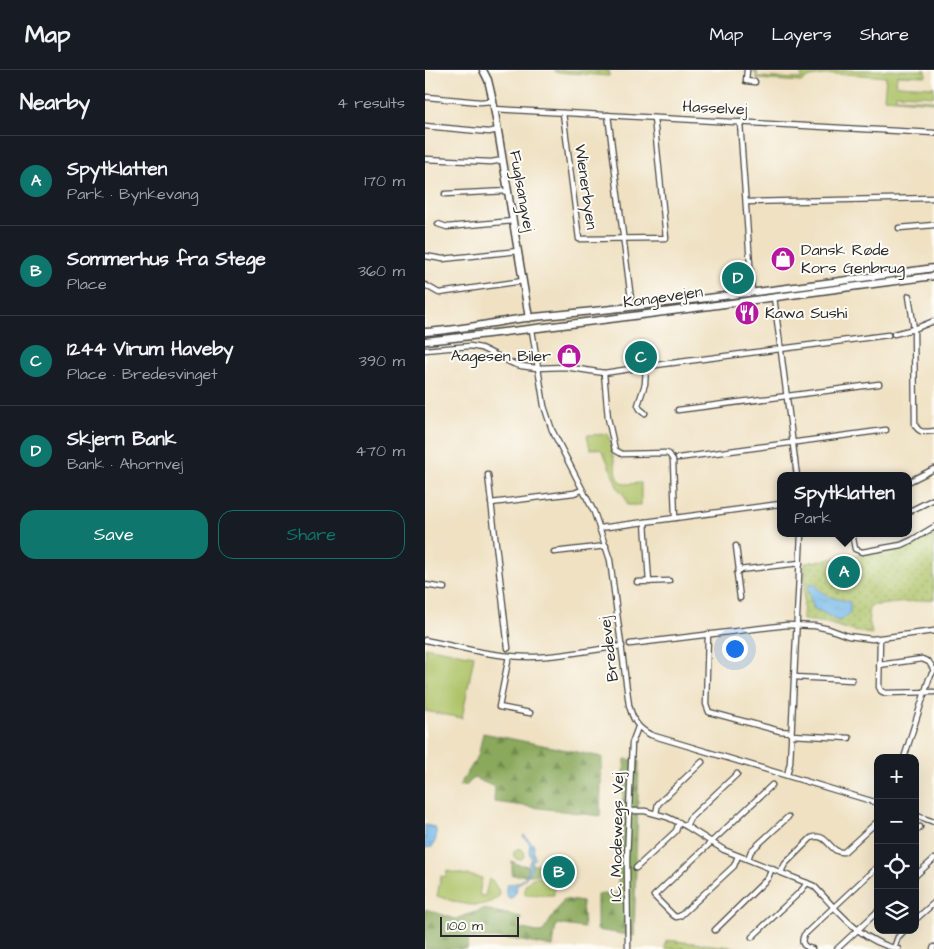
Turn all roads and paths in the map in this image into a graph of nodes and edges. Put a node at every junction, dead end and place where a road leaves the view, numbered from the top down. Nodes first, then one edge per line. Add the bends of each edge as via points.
1 (483, 70) edge
2 (747, 70) edge
3 (755, 82) dead end
4 (427, 97) dead end
5 (493, 101) junction
6 (495, 109) junction
7 (563, 113) junction
8 (608, 116) junction
9 (654, 118) junction
10 (740, 122) junction
11 (425, 126) edge
12 (498, 130) junction
13 (934, 133) edge
14 (425, 160) edge
15 (503, 160) junction
16 (508, 190) junction
17 (445, 194) dead end
18 (934, 198) edge
19 (746, 202) junction
20 (513, 221) junction
21 (439, 224) dead end
22 (934, 225) edge
23 (899, 228) dead end
24 (623, 239) junction
25 (518, 251) junction
26 (425, 256) edge
27 (934, 268) edge
28 (934, 276) edge
29 (523, 281) junction
30 (425, 285) edge
31 (752, 292) junction
32 (909, 296) dead end
33 (774, 297) junction
34 (633, 307) junction
35 (529, 318) junction
36 (934, 321) edge
37 (914, 329) junction
38 (531, 330) junction
39 (425, 332) edge
40 (894, 334) dead end
41 (888, 335) dead end
42 (425, 341) edge
43 (780, 349) junction
44 (425, 350) edge
45 (647, 367) junction
46 (537, 368) junction
47 (604, 373) junction
48 (879, 384) dead end
49 (786, 396) junction
50 (678, 410) dead end
51 (645, 413) dead end
52 (887, 430) dead end
53 (934, 431) edge
54 (792, 443) junction
55 (678, 458) dead end
56 (934, 469) edge
57 (796, 472) edge
58 (488, 475) dead end
59 (912, 480) edge
60 (582, 490) junction
61 (934, 499) edge
62 (491, 503) junction
63 (777, 504) edge
64 (912, 510) edge
65 (675, 518) junction
66 (645, 522) junction
67 (934, 527) edge
68 (600, 528) junction
69 (801, 537) edge
70 (853, 537) edge
71 (607, 546) junction
72 (736, 546) dead end
73 (554, 552) dead end
74 (800, 563) junction
75 (739, 570) junction
76 (669, 581) dead end
77 (637, 582) dead end
78 (649, 582) junction
79 (425, 585) edge
80 (444, 588) dead end
81 (740, 598) dead end
82 (796, 624) junction
83 (934, 631) edge
84 (709, 634) junction
85 (880, 639) junction
86 (425, 640) edge
87 (630, 644) dead end
88 (622, 646) junction
89 (508, 648) dead end
90 (509, 656) junction
91 (879, 665) junction
92 (934, 670) edge
93 (794, 677) junction
94 (852, 680) dead end
95 (925, 692) junction
96 (934, 692) edge
97 (530, 713) dead end
98 (637, 727) junction
99 (791, 734) junction
100 (849, 738) dead end
101 (905, 754) edge
102 (702, 762) dead end
103 (737, 774) dead end
104 (787, 774) junction
105 (772, 785) dead end
106 (874, 802) edge
107 (629, 810) junction
108 (656, 813) junction
109 (919, 816) edge
110 (788, 817) dead end
111 (679, 822) junction
112 (934, 822) edge
113 (686, 826) junction
114 (874, 826) edge
115 (711, 843) junction
116 (738, 856) junction
117 (748, 859) junction
118 (934, 859) edge
119 (636, 868) dead end
120 (772, 868) junction
121 (874, 870) edge
122 (781, 872) junction
123 (919, 872) edge
124 (807, 882) junction
125 (934, 903) edge
126 (834, 907) junction
127 (874, 915) edge
128 (919, 916) edge
129 (715, 930) dead end
130 (857, 931) junction
131 (901, 934) edge
132 (752, 937) dead end
133 (628, 949) edge
134 (812, 949) edge
135 (837, 949) edge
136 (896, 949) edge

1 - 5 main road, Fuglsangvej
2 - 3 street via 745,81
4 - 5 street
5 - 6 main road, Fuglsangvej
6 - 7 street, Hasselvej
6 - 12 main road, Fuglsangvej
7 - 8 street, Hasselvej
7 - 24 street, Wienerbyen via 579,239
8 - 9 street, Hasselvej
8 - 24 street
9 - 10 street, Hasselvej
9 - 24 street, Wienerbyen via 666,238
10 - 13 street, Hasselvej
10 - 19 street
11 - 12 street
12 - 15 main road, Fuglsangvej
14 - 15 street
15 - 16 main road, Fuglsangvej
16 - 17 street
16 - 20 main road, Fuglsangvej
18 - 19 street
19 - 31 street
20 - 21 street via 447,227
20 - 25 main road, Fuglsangvej
22 - 23 street
24 - 34 street
25 - 26 street via 443,259
25 - 29 main road, Fuglsangvej
27 - 31 main road, Kongevejen
28 - 33 main road, Kongevejen
29 - 30 street via 439,293
29 - 35 main road, Fuglsangvej
31 - 34 main road, Kongevejen
32 - 37 street
33 - 38 main road, Kongevejen
33 - 43 street
34 - 35 main road, Kongevejen
35 - 39 main road, Kongevejen
36 - 37 street
37 - 40 street
37 - 53 street via 915,425 922,432
38 - 42 main road, Kongevejen
38 - 46 street, Bredevej
41 - 43 street
43 - 45 street
43 - 49 street
44 - 46 street via 470,346 514,364
45 - 47 street
45 - 51 street via 638,405
46 - 47 street via 565,367
46 - 60 street, Bredevej via 551,430
47 - 65 street via 615,450 622,454 666,452 671,456
48 - 49 street
49 - 50 street
49 - 54 street
52 - 54 street
54 - 55 street
54 - 57 street
56 - 59 street
58 - 62 street
60 - 62 street
60 - 68 street, Bredevej
61 - 64 street
62 - 89 street
63 - 65 street
65 - 66 street
66 - 68 street
66 - 78 street
67 - 70 street via 907,543 863,552 855,549
68 - 71 street, Bredevej
69 - 74 street
71 - 73 street
71 - 88 street, Bredevej
72 - 75 street
74 - 75 street
74 - 82 street
75 - 81 street
76 - 78 street
77 - 78 street
79 - 80 street
82 - 84 street
82 - 85 street via 829,629 860,639
82 - 93 street
83 - 85 street
84 - 87 street
84 - 99 street via 706,704 709,712
85 - 91 street
86 - 90 street
88 - 90 street via 543,656
88 - 98 street, Bredevej via 629,705
90 - 97 street via 499,707
91 - 92 street via 922,659 929,662
91 - 95 street via 881,691
92 - 95 street
93 - 94 street
93 - 99 street
95 - 96 street
95 - 101 street
98 - 104 street via 651,735
98 - 107 street, I.C. Modewegs Vej via 632,743
99 - 100 street
99 - 104 street
102 - 108 street via 658,804
103 - 113 street via 690,818
104 - 106 street
105 - 115 street
107 - 108 street
107 - 133 street, I.C. Modewegs Vej
108 - 111 street
109 - 112 street
110 - 117 street via 751,850
111 - 113 street
111 - 119 street via 675,831
113 - 115 street
114 - 122 street via 844,852 834,851 824,838 811,838
115 - 116 street
115 - 116 street via 654,896 676,917 734,866
116 - 117 street
117 - 120 street
118 - 123 street
120 - 122 street
120 - 129 street via 768,878
121 - 126 street
122 - 124 street
124 - 126 street
124 - 132 street
125 - 128 street
126 - 130 street
126 - 134 street via 804,935 803,945
127 - 130 street
130 - 135 street
130 - 136 street
131 - 136 street

